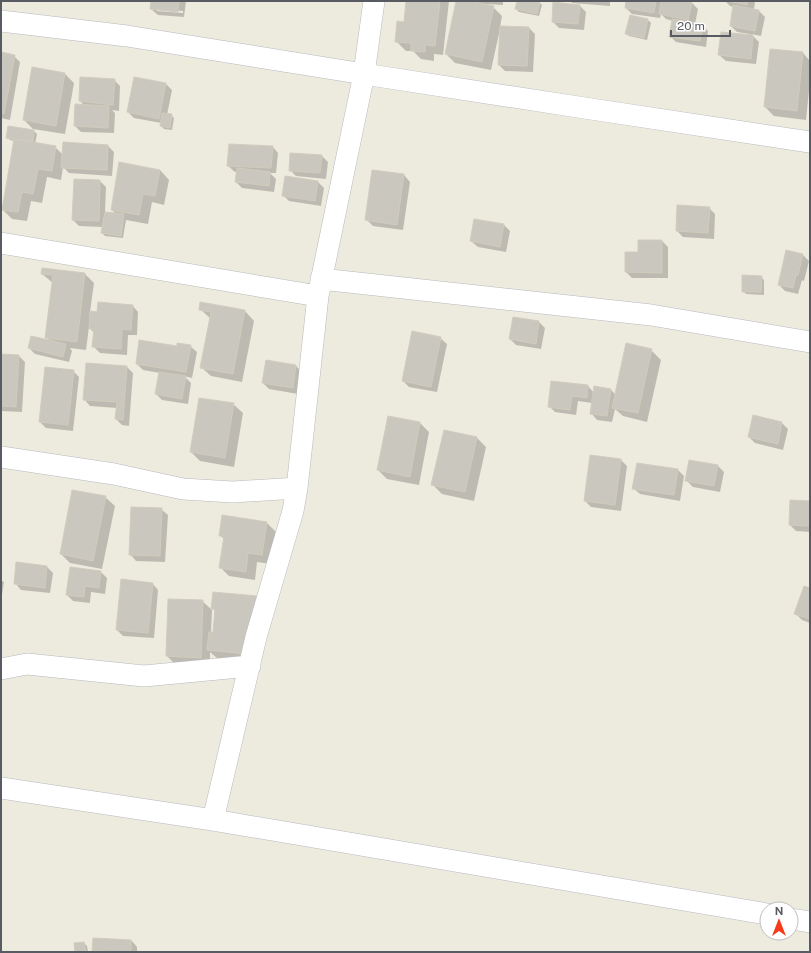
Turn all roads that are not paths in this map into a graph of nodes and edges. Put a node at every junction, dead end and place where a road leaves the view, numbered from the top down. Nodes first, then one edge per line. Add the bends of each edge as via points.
1 (374, 1) edge
2 (1, 21) edge
3 (364, 74) junction
4 (810, 142) edge
5 (1, 243) edge
6 (320, 288) junction
7 (810, 342) edge
8 (1, 457) edge
9 (297, 488) junction
10 (250, 666) junction
11 (1, 669) edge
12 (1, 788) edge
13 (213, 820) junction
14 (759, 913) edge
15 (799, 920) edge
16 (810, 922) edge

1 - 3 street
2 - 3 street via 127,36
3 - 4 street
3 - 6 street
5 - 6 street
6 - 7 street via 651,315
6 - 9 street
8 - 9 street via 114,474 183,488 234,492
9 - 10 street via 293,511
10 - 11 street via 144,676 27,664
10 - 13 street
12 - 13 street
13 - 14 street
15 - 16 street

